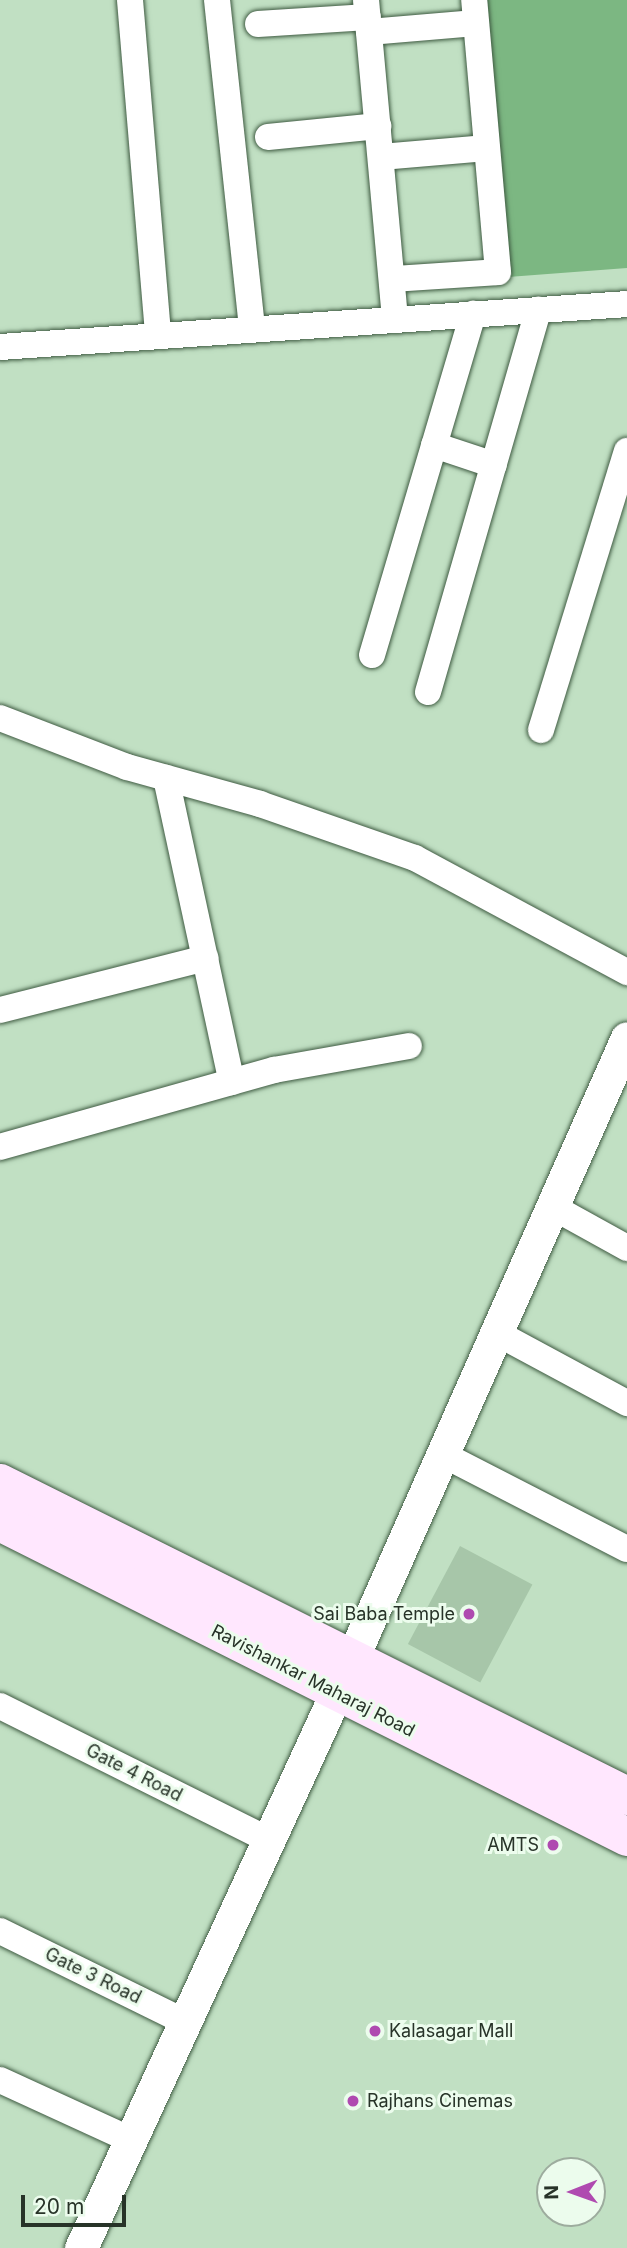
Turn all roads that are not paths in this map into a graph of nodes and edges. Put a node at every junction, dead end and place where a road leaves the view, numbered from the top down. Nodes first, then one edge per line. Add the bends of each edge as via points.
1 (130, 0) edge
2 (217, 0) edge
3 (475, 11) edge
4 (368, 16) edge
5 (258, 24) dead end
6 (378, 126) junction
7 (268, 137) dead end
8 (487, 148) junction
9 (381, 158) junction
10 (393, 279) junction
11 (627, 304) edge
12 (538, 310) junction
13 (473, 314) junction
14 (395, 320) junction
15 (252, 329) junction
16 (158, 336) junction
17 (0, 347) edge
18 (434, 445) junction
19 (627, 452) edge
20 (494, 465) junction
21 (372, 655) dead end
22 (428, 692) dead end
23 (6, 726) edge
24 (541, 730) dead end
25 (166, 778) junction
26 (206, 958) junction
27 (627, 972) edge
28 (0, 1010) edge
29 (627, 1038) edge
30 (410, 1046) dead end
31 (232, 1082) junction
32 (0, 1147) edge
33 (551, 1206) junction
34 (627, 1248) edge
35 (495, 1332) junction
36 (627, 1402) edge
37 (442, 1454) junction
38 (0, 1483) edge
39 (0, 1522) edge
40 (627, 1549) edge
41 (343, 1677) junction
42 (0, 1706) edge
43 (627, 1796) edge
44 (627, 1837) edge
45 (269, 1840) junction
46 (0, 1931) edge
47 (185, 2022) junction
48 (0, 2080) edge
49 (131, 2140) junction
50 (81, 2248) edge

1 - 16 street
2 - 15 street
3 - 4 street
3 - 8 street
4 - 5 street
4 - 6 street
6 - 7 street
6 - 9 street
8 - 9 street
8 - 10 street via 498,272
9 - 10 street
10 - 14 street
11 - 12 street
12 - 13 street
12 - 20 street
13 - 14 street
13 - 18 street
14 - 15 street
15 - 16 street
16 - 17 street
18 - 20 street
18 - 21 street
19 - 24 street
20 - 22 street
23 - 25 street
25 - 26 street
25 - 27 street via 260,804 415,858
26 - 28 street
26 - 31 street
29 - 33 street
30 - 31 street
31 - 32 street
33 - 34 street
33 - 35 street
35 - 36 street
35 - 37 street
37 - 40 street
37 - 41 street
38 - 41 main road, Ravishankar Maharaj Road
39 - 41 main road, Ravishankar Maharaj Road
41 - 43 main road, Ravishankar Maharaj Road
41 - 44 main road, Ravishankar Maharaj Road
41 - 45 street
42 - 45 street, Gate 4 Road
45 - 47 street
46 - 47 street, Gate 3 Road
47 - 49 street
48 - 49 street
49 - 50 street

